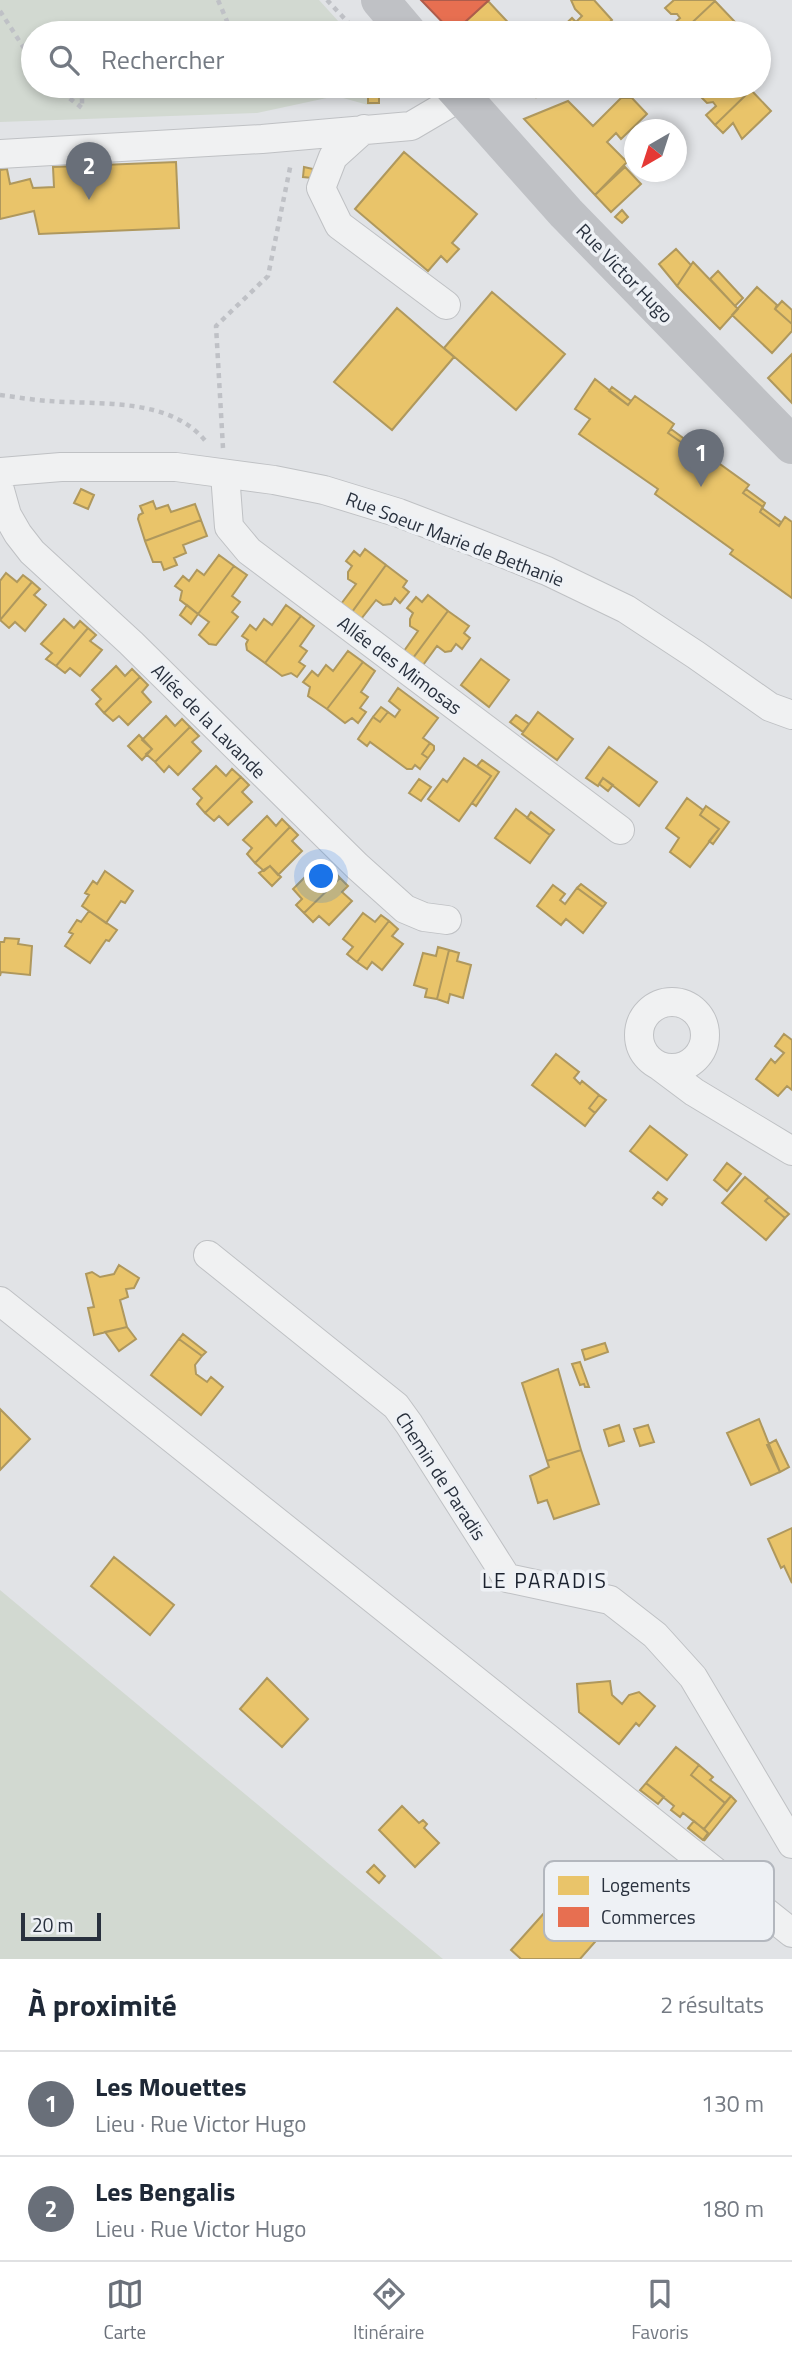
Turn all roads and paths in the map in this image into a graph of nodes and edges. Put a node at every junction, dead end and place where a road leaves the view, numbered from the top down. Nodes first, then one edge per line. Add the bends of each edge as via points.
1 (218, 0) edge
2 (327, 0) edge
3 (380, 0) edge
4 (0, 11) edge
5 (227, 21) edge
6 (347, 21) edge
7 (398, 21) edge
8 (21, 43) edge
9 (69, 98) edge
10 (82, 98) edge
11 (448, 98) edge
12 (463, 98) edge
13 (364, 129) junction
14 (297, 136) junction
15 (0, 154) edge
16 (446, 305) dead end
17 (0, 395) edge
18 (792, 445) edge
19 (0, 472) edge
20 (225, 474) junction
21 (0, 490) edge
22 (792, 715) edge
23 (620, 830) dead end
24 (447, 920) dead end
25 (658, 1065) dead end
26 (792, 1151) edge
27 (208, 1255) dead end
28 (0, 1301) edge
29 (792, 1844) edge
30 (702, 1861) edge
31 (774, 1919) edge
32 (792, 1933) edge

1 - 5 path
2 - 6 path
3 - 7 main road
4 - 8 path
9 - 10 path via 82,108
11 - 13 street, Rue Victor Hugo via 411,126
12 - 18 main road, Rue Victor Hugo via 566,213
13 - 14 street, Rue Victor Hugo
13 - 16 street via 333,157 321,188 339,225
14 - 15 street, Rue Victor Hugo
14 - 20 path via 268,276 216,326
17 - 20 path via 112,404 179,419 199,432
19 - 20 street, Rue Soeur Marie de Bethanie via 176,467
20 - 22 street, Rue Soeur Marie de Bethanie via 324,490 399,513 547,571 626,609 770,707
20 - 23 street, Allée des Mimosas via 229,527 249,551
21 - 24 street, Allée de la Lavande via 7,515 32,552 373,881 405,909
25 - 26 street
27 - 29 street, Chemin de Paradis via 396,1406 506,1578 610,1600 655,1635 693,1677
28 - 30 street
31 - 32 street

